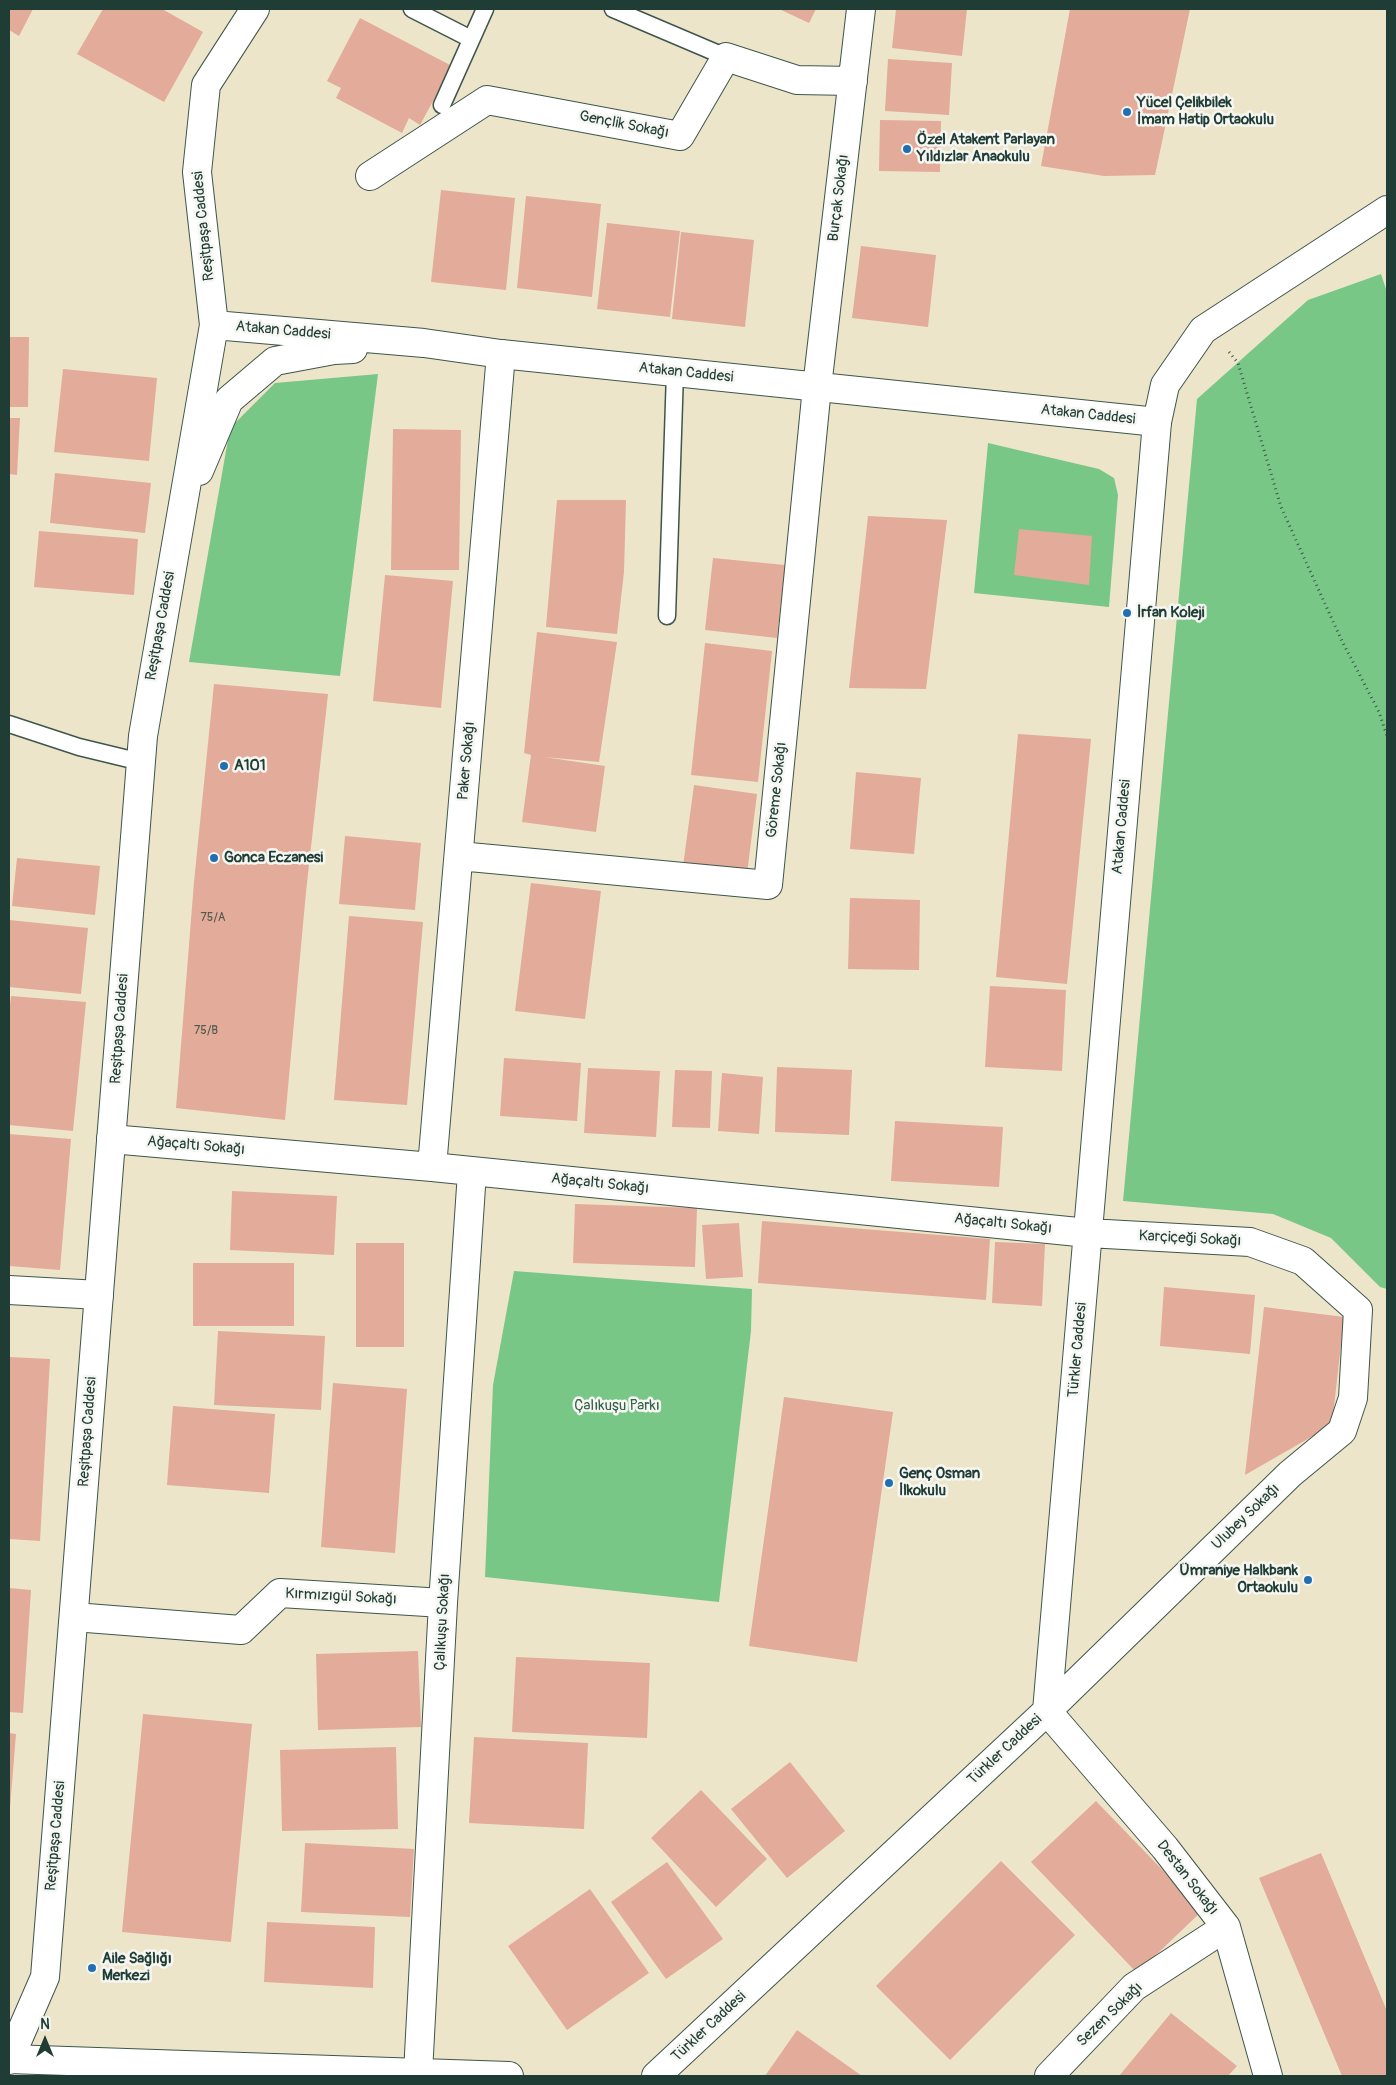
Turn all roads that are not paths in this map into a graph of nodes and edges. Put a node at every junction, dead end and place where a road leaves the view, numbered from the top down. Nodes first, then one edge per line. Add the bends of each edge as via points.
1 (255, 9) edge
2 (412, 9) edge
3 (485, 9) edge
4 (613, 9) edge
5 (861, 9) edge
6 (471, 39) junction
7 (726, 57) junction
8 (853, 82) junction
9 (442, 105) dead end
10 (370, 176) dead end
11 (1387, 210) edge
12 (214, 325) junction
13 (424, 343) junction
14 (501, 354) junction
15 (675, 372) junction
16 (817, 387) junction
17 (1157, 422) junction
18 (179, 518) junction
19 (667, 616) dead end
20 (9, 724) edge
21 (141, 762) junction
22 (459, 856) junction
23 (111, 1139) junction
24 (432, 1168) junction
25 (472, 1172) junction
26 (1088, 1233) junction
27 (9, 1290) edge
28 (99, 1295) junction
29 (1342, 1431) joint
30 (444, 1603) junction
31 (74, 1617) junction
32 (1047, 1711) junction
33 (1226, 1927) junction
34 (9, 2059) edge
35 (418, 2073) junction
36 (509, 2076) edge
37 (656, 2076) edge
38 (1049, 2076) edge
39 (1268, 2076) edge

1 - 12 street, Reşitpaşa Caddesi via 206,85 197,172
2 - 6 lane
3 - 6 lane
4 - 7 lane
5 - 8 street, Burçak Sokağı
6 - 9 lane
7 - 8 street via 797,80
7 - 10 street, Gençlik Sokağı via 680,136 487,100
8 - 16 street, Burçak Sokağı
11 - 17 street, Atakan Caddesi via 1203,330 1165,385
12 - 13 street, Atakan Caddesi
12 - 18 street, Reşitpaşa Caddesi
13 - 14 street, Atakan Caddesi
13 - 18 street via 334,350 275,361 229,400
14 - 15 street, Atakan Caddesi
14 - 22 street, Paker Sokağı
15 - 16 street, Atakan Caddesi
15 - 19 lane
16 - 17 street, Atakan Caddesi
16 - 22 street, Göreme Sokağı via 768,884
17 - 26 street, Atakan Caddesi
18 - 21 street, Reşitpaşa Caddesi
20 - 21 lane via 79,747
21 - 23 street, Reşitpaşa Caddesi
22 - 24 street, Paker Sokağı
23 - 24 street, Ağaçaltı Sokağı
23 - 28 street, Reşitpaşa Caddesi
24 - 25 street, Ağaçaltı Sokağı
25 - 26 street, Ağaçaltı Sokağı
25 - 30 street, Çalıkuşu Sokağı
26 - 29 street, Karçiçeği Sokağı via 1250,1242 1303,1261 1358,1310 1354,1398
26 - 32 street, Türkler Caddesi
27 - 28 street
28 - 31 street, Reşitpaşa Caddesi
29 - 32 street, Ulubey Sokağı via 1290,1474
30 - 31 street, Kırmızıgül Sokağı via 280,1593 242,1630
30 - 35 street, Çalıkuşu Sokağı
31 - 34 street, Reşitpaşa Caddesi via 45,1977
32 - 33 street, Destan Sokağı via 1165,1848
32 - 37 street, Türkler Caddesi
33 - 38 street, Sezen Sokağı via 1134,1988
33 - 39 street, Destan Sokağı
34 - 35 street
35 - 36 street

